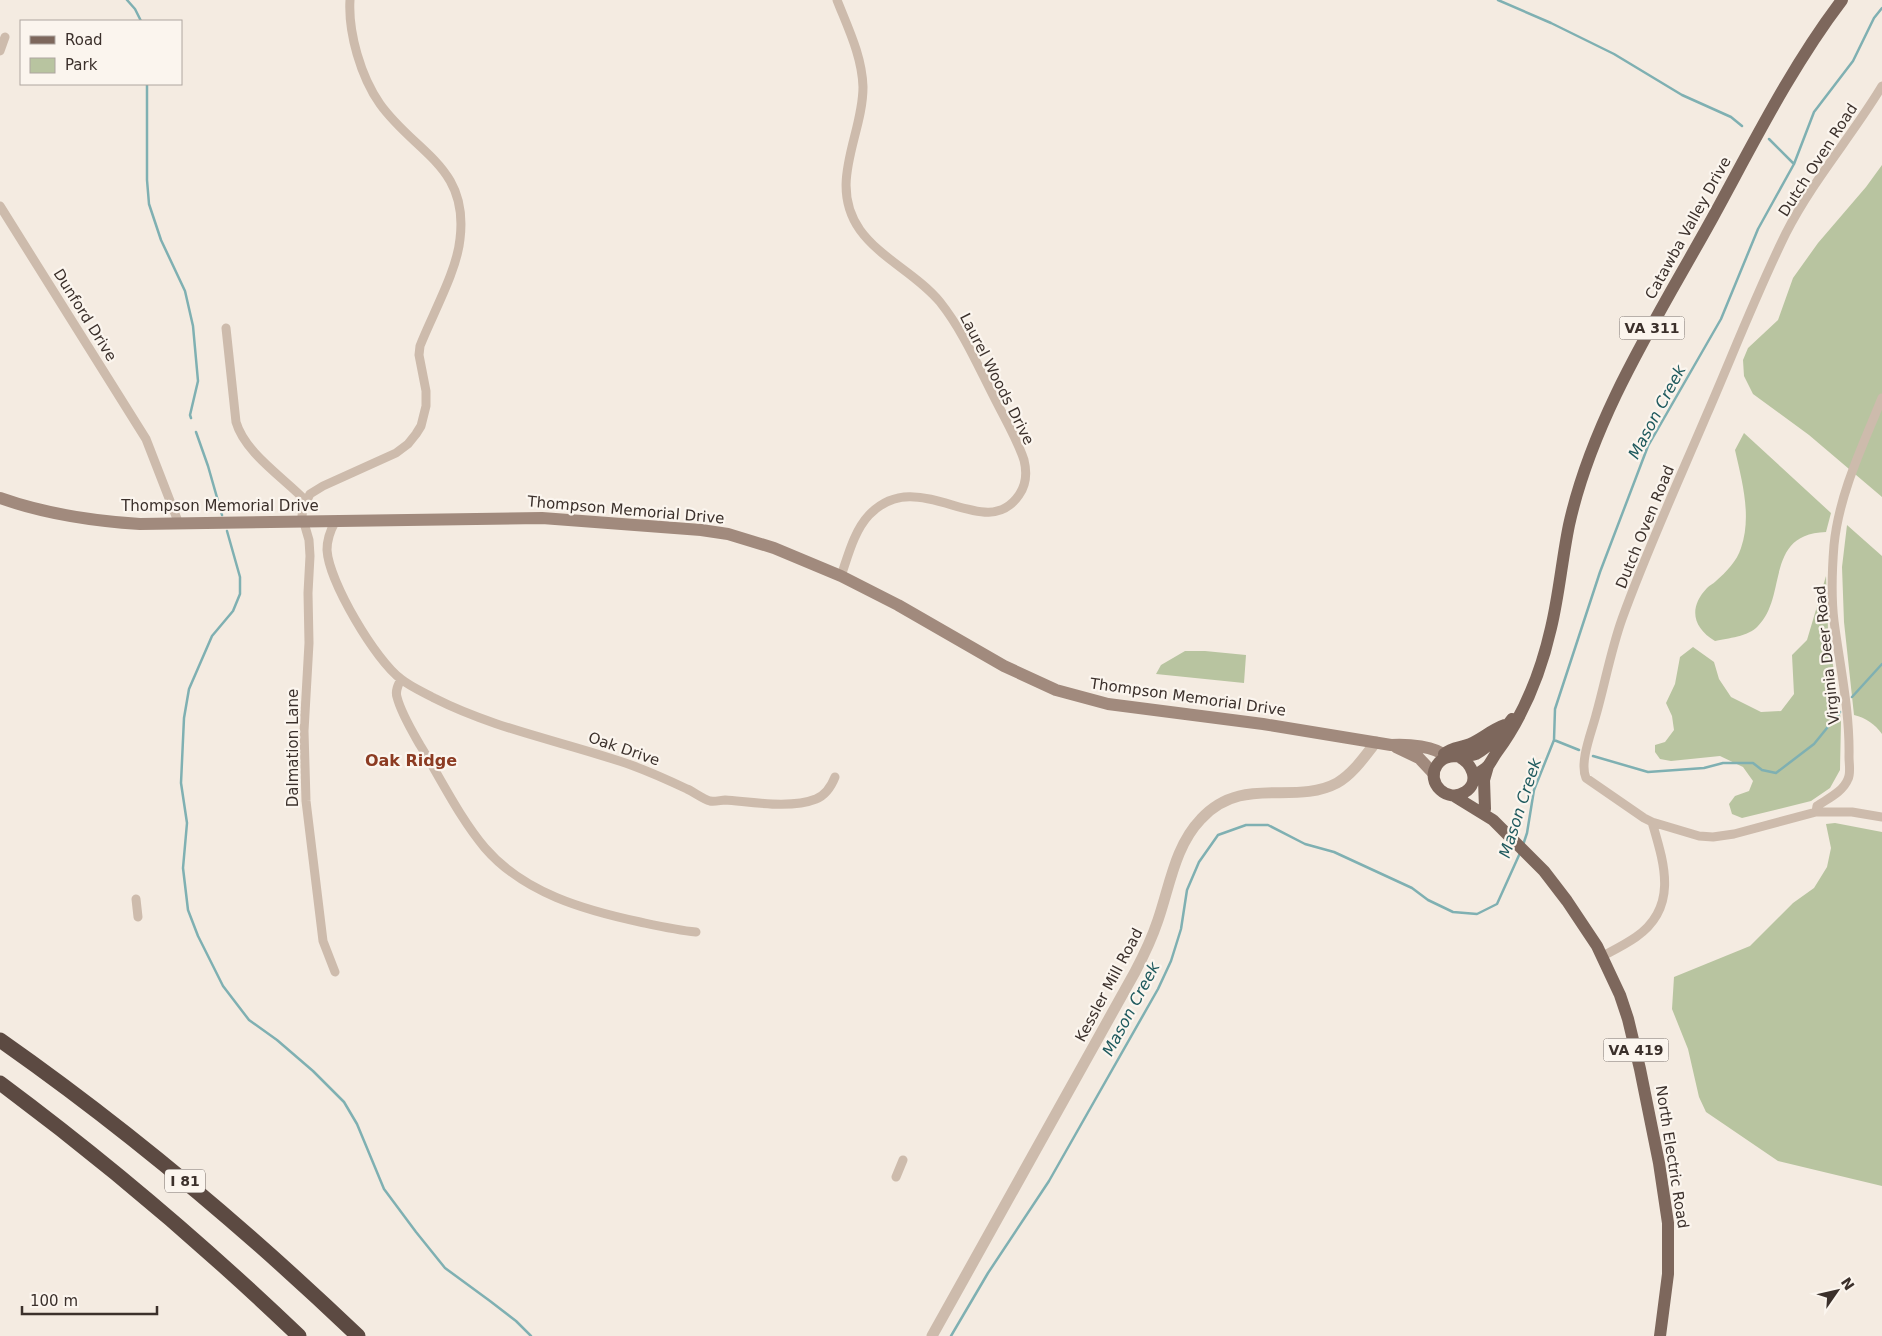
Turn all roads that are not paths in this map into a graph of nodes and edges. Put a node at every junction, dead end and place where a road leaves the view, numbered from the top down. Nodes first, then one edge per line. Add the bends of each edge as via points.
1 (350, 0) edge
2 (836, 0) edge
3 (1842, 0) edge
4 (4, 36) dead end
5 (0, 51) edge
6 (1882, 86) edge
7 (0, 206) edge
8 (226, 328) dead end
9 (1882, 398) edge
10 (0, 498) edge
11 (306, 501) junction
12 (303, 522) junction
13 (335, 522) junction
14 (179, 524) junction
15 (841, 576) junction
16 (401, 679) junction
17 (1533, 685) junction
18 (1376, 742) junction
19 (1392, 744) junction
20 (1450, 756) junction
21 (1488, 766) junction
22 (1434, 774) junction
23 (835, 777) dead end
24 (1473, 780) junction
25 (1454, 796) junction
26 (1485, 809) junction
27 (1816, 812) junction
28 (1882, 817) edge
29 (1652, 822) junction
30 (1497, 824) junction
31 (136, 899) dead end
32 (138, 917) dead end
33 (696, 932) dead end
34 (1603, 956) junction
35 (335, 972) dead end
36 (0, 1040) edge
37 (0, 1083) edge
38 (903, 1160) dead end
39 (896, 1177) dead end
40 (299, 1336) edge
41 (358, 1336) edge
42 (932, 1336) edge
43 (1660, 1336) edge

1 - 11 street via 354,41 373,91 389,115 429,153 446,175 460,209 460,240 447,282 420,346 426,391 421,426 408,444 396,453 323,486 310,494
2 - 15 street, Laurel Woods Drive via 862,70 861,110 846,172 848,201 855,221 868,239 926,288 953,320 1007,424 1024,460 1025,470 1019,495 995,512 979,512 922,496 885,502 862,525
3 - 17 main road, Catawba Valley Drive / VA 311 via 1812,42 1766,119 1610,408 1580,483 1569,526 1552,628
4 - 5 street
6 - 29 street, Dutch Oven Road via 1823,172 1787,232 1751,308 1622,621 1587,748 1584,773 1586,778
7 - 14 street, Dunford Drive via 146,439
8 - 11 street via 236,422 241,436
9 - 27 street, Virginia Deer Road via 1842,502 1832,564 1834,620 1846,701 1849,776 1844,786 1817,806
10 - 14 main road, Thompson Memorial Drive via 82,519
11 - 12 street
12 - 13 main road, Thompson Memorial Drive
12 - 14 main road, Thompson Memorial Drive
12 - 35 street, Dalmation Lane via 310,556 310,643 304,731 306,801 323,941
13 - 15 main road, Thompson Memorial Drive via 542,518 701,530 761,543
13 - 16 street, Oak Drive via 327,552 334,578 385,664
15 - 18 main road, Thompson Memorial Drive via 1031,680 1082,698
16 - 23 street, Oak Drive via 476,717 617,760 668,779 710,801 803,802 822,795
16 - 33 street via 397,697 414,734 471,829 496,858 538,889 570,904
17 - 20 main road, Catawba Valley Drive / VA 311 via 1509,723 1490,730 1468,745 1450,749
17 - 21 main road, Catawba Valley Drive / VA 311 via 1522,714
18 - 19 main road, Thompson Memorial Drive
18 - 42 street, Kessler Mill Road via 1346,777 1336,783 1315,790 1260,792 1233,798 1210,811 1191,830 1178,856 1158,921 1135,972
19 - 20 main road, Thompson Memorial Drive via 1409,744
19 - 22 main road, Thompson Memorial Drive via 1419,758
20 - 22 main road via 1438,763
20 - 24 main road via 1469,763
21 - 24 main road, Catawba Valley Drive / VA 311
21 - 26 main road via 1484,780
22 - 25 main road via 1438,789
24 - 25 main road via 1465,792
24 - 26 main road, North Electric Road / VA 419 via 1476,796
25 - 30 main road, North Electric Road / VA 419
26 - 30 main road, North Electric Road / VA 419
27 - 28 street
27 - 29 street via 1712,837
29 - 34 street via 1665,875 1660,910 1637,937
30 - 34 main road, North Electric Road / VA 419 via 1544,871 1583,922
31 - 32 street
34 - 43 main road, North Electric Road / VA 419 via 1634,1042 1667,1215 1668,1274
36 - 41 highway, I 81 via 197,1191
37 - 40 highway, I 81 via 83,1146 164,1214
38 - 39 street

